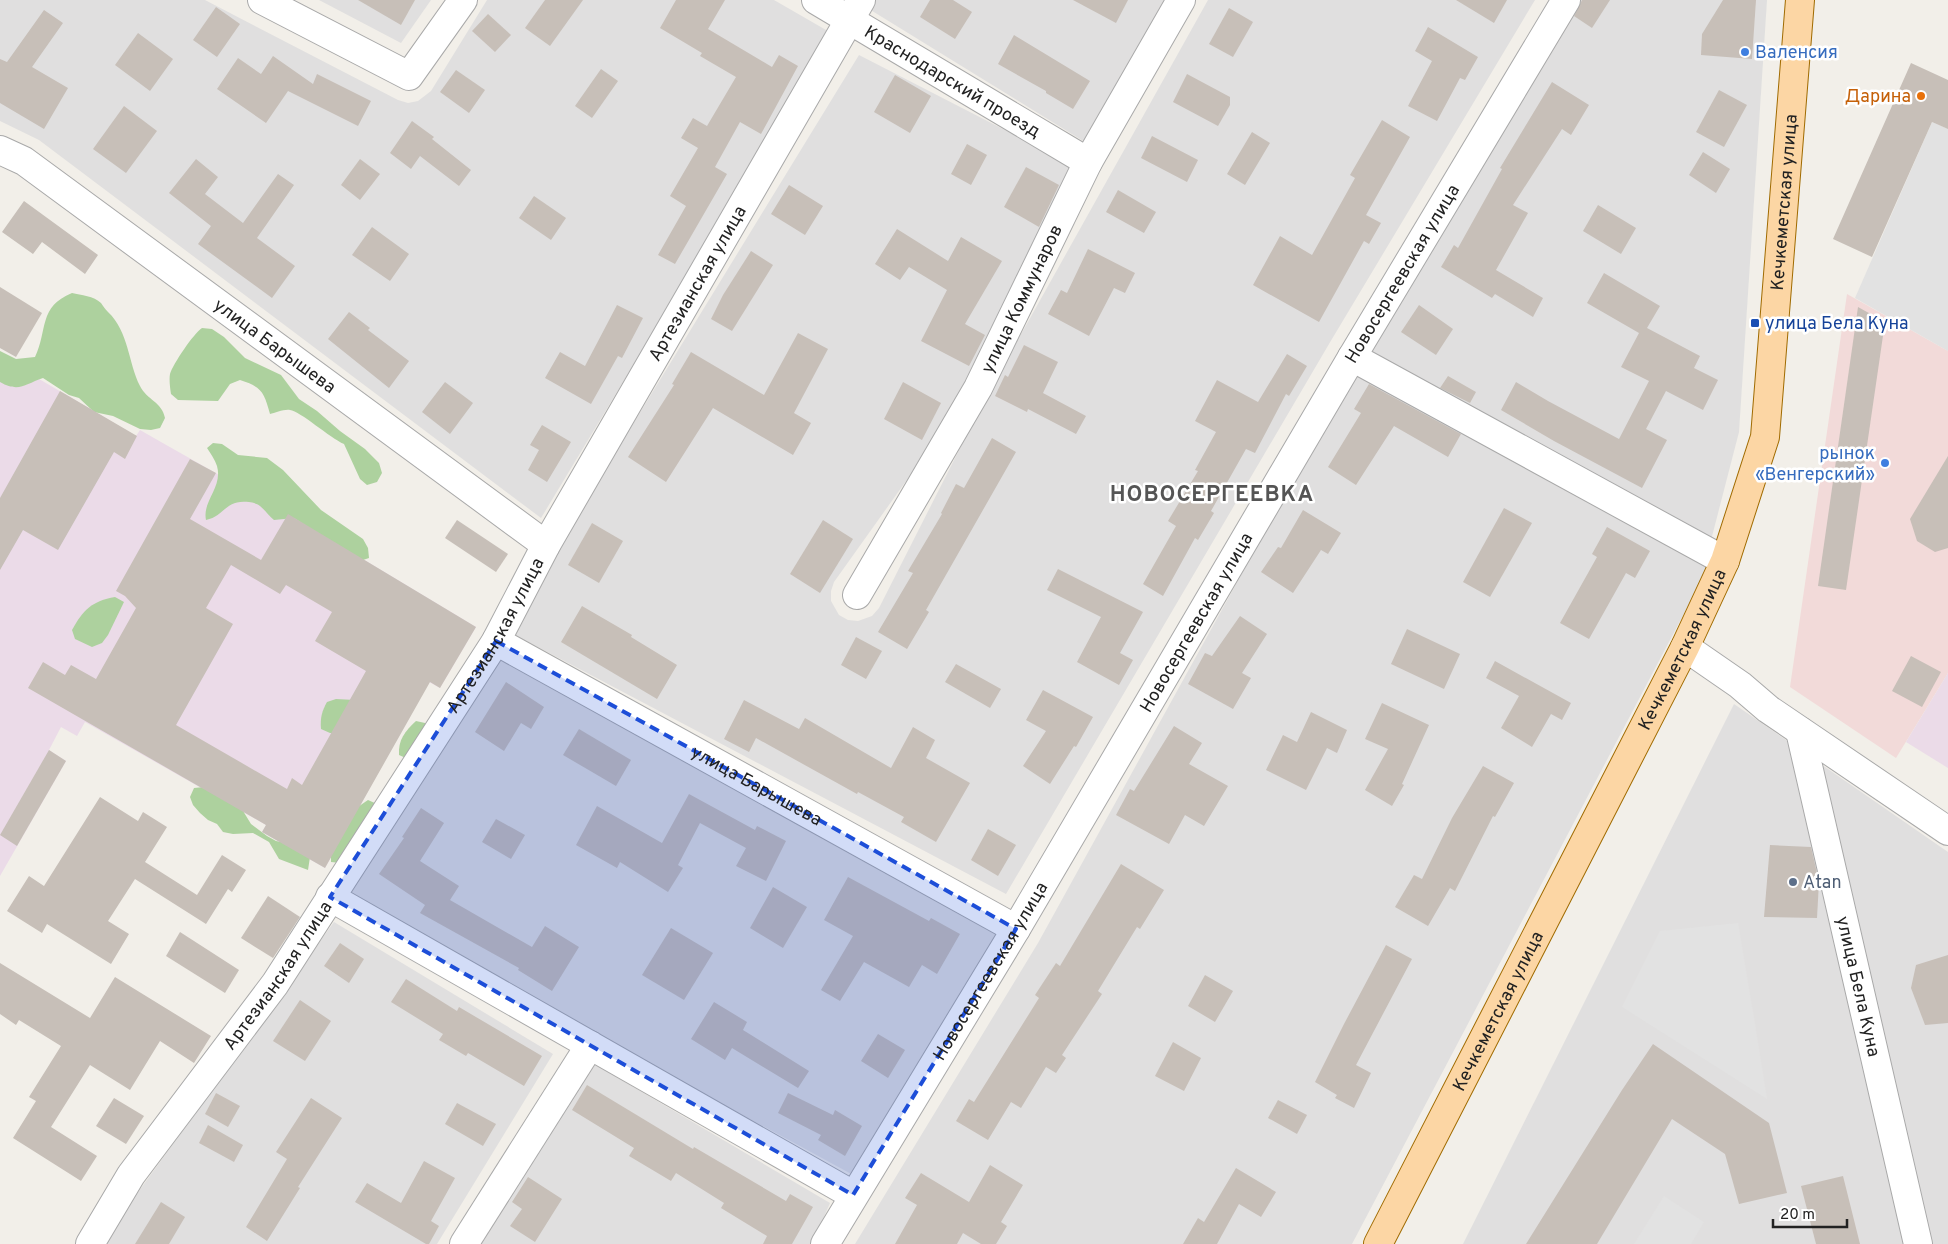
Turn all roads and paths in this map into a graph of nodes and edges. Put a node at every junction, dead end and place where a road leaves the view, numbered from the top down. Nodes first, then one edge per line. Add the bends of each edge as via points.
1 (262, 0) edge
2 (463, 0) edge
3 (816, 0) edge
4 (1181, 0) edge
5 (1566, 0) edge
6 (1800, 0) edge
7 (855, 10) edge
8 (0, 150) edge
9 (1088, 162) junction
10 (1352, 357) junction
11 (546, 545) junction
12 (1725, 561) junction
13 (857, 595) dead end
14 (496, 641) junction
15 (1685, 647) junction
16 (1800, 730) junction
17 (1948, 831) edge
18 (330, 897) junction
19 (1016, 929) junction
20 (590, 1044) junction
21 (854, 1195) junction
22 (90, 1244) edge
23 (464, 1244) edge
24 (825, 1244) edge
25 (1378, 1244) edge
26 (1918, 1244) edge

1 - 2 street via 409,76
3 - 7 street, Краснодарский проезд
4 - 9 street, улица Коммунаров
5 - 10 street, Новосергеевская улица
6 - 12 main road, Кечкеметская улица via 1765,437
7 - 9 street, Краснодарский проезд
7 - 11 street, Артезианская улица
8 - 11 street, улица Барышева via 24,161
9 - 13 street, улица Коммунаров via 978,388
10 - 12 street
10 - 19 street, Новосергеевская улица
11 - 14 street, Артезианская улица
12 - 15 main road, Кечкеметская улица
14 - 18 street, Артезианская улица
14 - 19 street, улица Барышева
15 - 16 street
15 - 25 main road, Кечкеметская улица
16 - 17 street
16 - 26 street, улица Бела Куна
18 - 20 street
18 - 22 street, Артезианская улица via 275,984 131,1175
19 - 21 street, Новосергеевская улица
20 - 21 street
20 - 23 street
21 - 24 street, Новосергеевская улица

